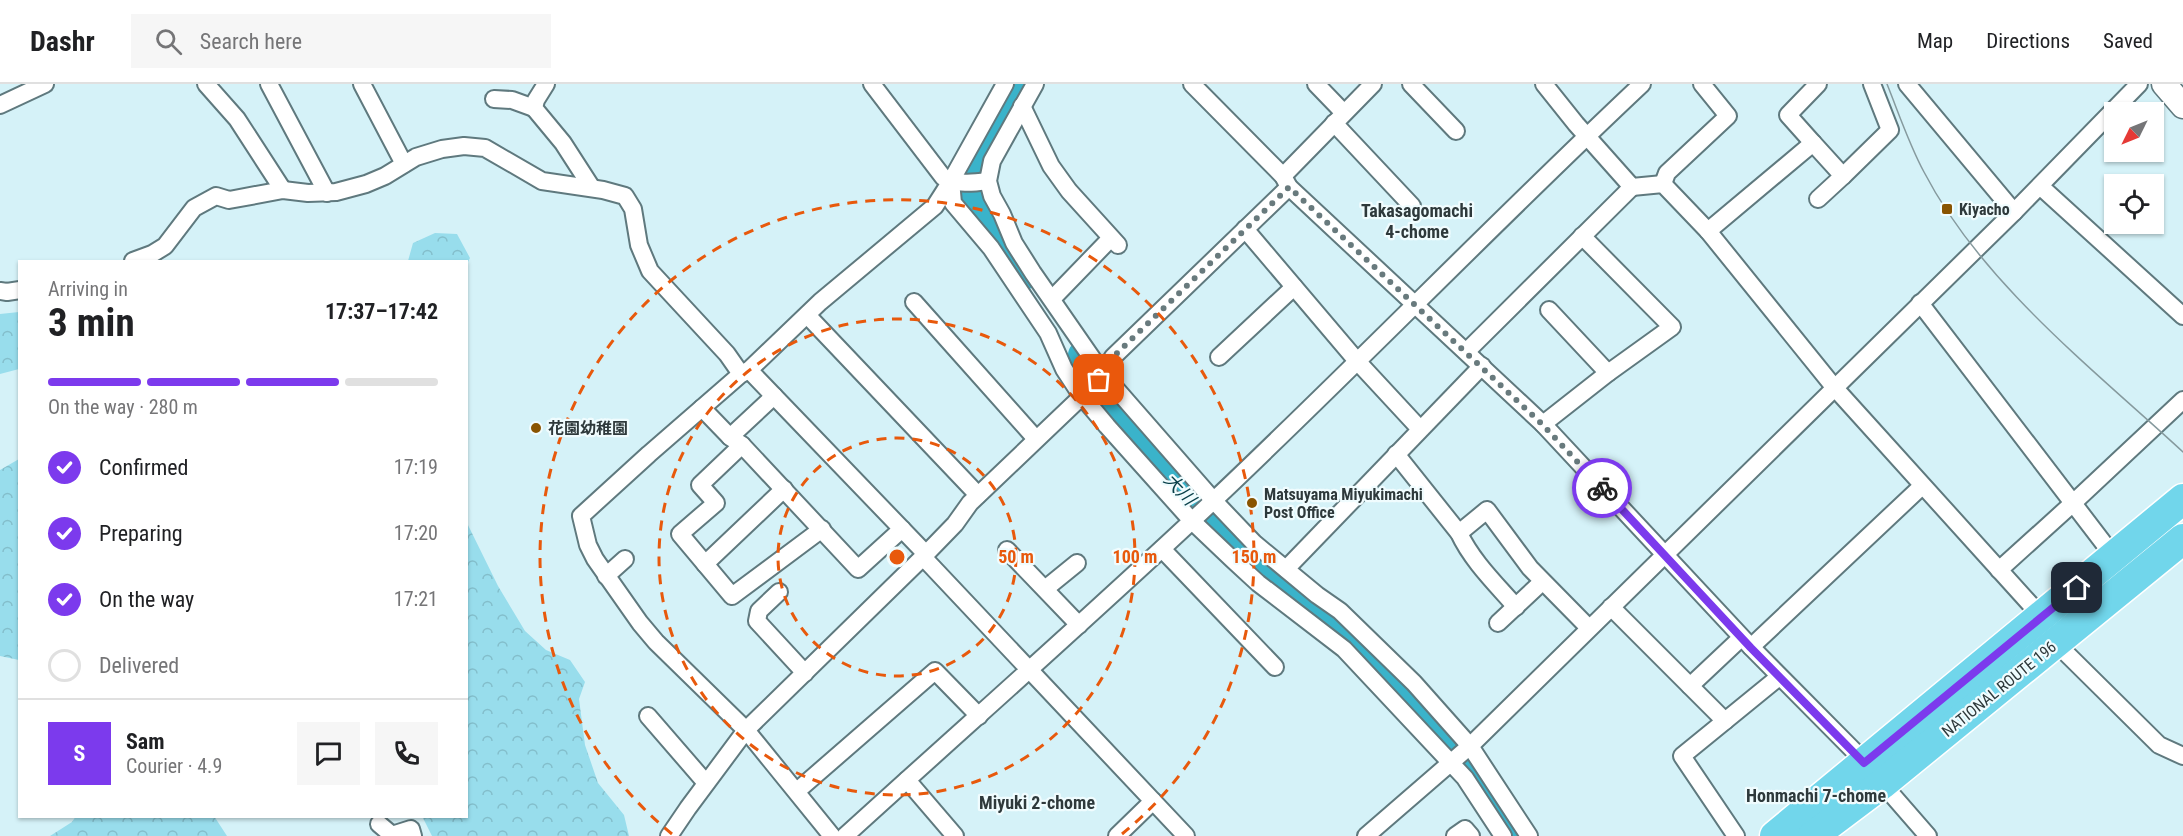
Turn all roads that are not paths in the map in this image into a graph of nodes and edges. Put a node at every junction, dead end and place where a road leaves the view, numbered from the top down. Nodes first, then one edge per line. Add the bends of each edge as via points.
1 (45, 84) edge
2 (206, 84) edge
3 (268, 84) edge
4 (362, 84) edge
5 (546, 84) edge
6 (872, 84) edge
7 (1005, 84) edge
8 (1035, 84) edge
9 (1192, 84) edge
10 (1316, 84) edge
11 (1373, 84) edge
12 (1411, 84) edge
13 (1544, 84) edge
14 (1642, 84) edge
15 (1702, 84) edge
16 (1818, 84) edge
17 (1872, 84) edge
18 (1907, 84) edge
19 (2139, 84) edge
20 (2164, 84) edge
21 (494, 99) dead end
22 (0, 105) edge
23 (1022, 106) junction
24 (2183, 106) edge
25 (534, 108) junction
26 (1339, 118) junction
27 (1456, 131) dead end
28 (1588, 135) junction
29 (1813, 143) junction
30 (404, 164) junction
31 (1843, 176) junction
32 (985, 181) junction
33 (956, 182) junction
34 (1286, 182) junction
35 (1663, 184) junction
36 (2040, 186) junction
37 (1632, 187) junction
38 (592, 188) junction
39 (283, 190) junction
40 (327, 193) junction
41 (1818, 199) dead end
42 (1412, 206) dead end
43 (2014, 212) junction
44 (1245, 229) junction
45 (1708, 231) junction
46 (1582, 236) junction
47 (136, 260) edge
48 (1294, 287) junction
49 (18, 290) edge
50 (0, 291) edge
51 (1052, 300) junction
52 (914, 302) dead end
53 (1920, 303) junction
54 (1415, 305) junction
55 (1549, 310) dead end
56 (807, 315) junction
57 (2183, 316) edge
58 (1467, 351) junction
59 (1219, 357) dead end
60 (1357, 361) junction
61 (1482, 366) junction
62 (745, 372) junction
63 (1608, 372) junction
64 (1101, 377) junction
65 (1834, 387) junction
66 (1083, 394) junction
67 (774, 396) junction
68 (2183, 400) edge
69 (702, 408) junction
70 (1542, 424) junction
71 (1420, 429) junction
72 (1036, 439) junction
73 (736, 441) junction
74 (1396, 454) junction
75 (1922, 486) junction
76 (784, 489) junction
77 (978, 495) junction
78 (2183, 499) edge
79 (1211, 503) junction
80 (2072, 504) junction
81 (1193, 520) junction
82 (822, 529) junction
83 (902, 529) junction
84 (1460, 533) junction
85 (2183, 539) edge
86 (1162, 549) junction
87 (1007, 550) dead end
88 (1664, 554) junction
89 (925, 556) junction
90 (2114, 557) junction
91 (625, 559) dead end
92 (1077, 563) dead end
93 (705, 564) junction
94 (1286, 569) junction
95 (1999, 570) junction
96 (606, 576) junction
97 (2134, 580) junction
98 (1542, 582) junction
99 (748, 583) junction
100 (1045, 589) junction
101 (1516, 607) junction
102 (1611, 607) junction
103 (2040, 618) junction
104 (1498, 623) dead end
105 (1079, 625) junction
106 (1589, 628) junction
107 (2058, 642) junction
108 (1276, 643) dead end
109 (1746, 643) junction
110 (1263, 654) junction
111 (1275, 667) dead end
112 (1030, 670) junction
113 (804, 673) junction
114 (1779, 677) junction
115 (1690, 686) junction
116 (648, 716) dead end
117 (979, 716) junction
118 (1725, 721) junction
119 (746, 730) junction
120 (1460, 755) junction
121 (2183, 756) edge
122 (1873, 774) junction
123 (907, 780) junction
124 (706, 783) junction
125 (797, 790) junction
126 (1153, 801) junction
127 (380, 824) dead end
128 (676, 833) edge
129 (849, 835) edge
130 (413, 836) edge
131 (832, 836) edge
132 (955, 836) edge
133 (1116, 836) edge
134 (1186, 836) edge
135 (1366, 836) edge
136 (1455, 836) edge
137 (1471, 836) edge
138 (1503, 836) edge
139 (1529, 836) edge
140 (1736, 836) edge
141 (1775, 836) edge
142 (1813, 836) edge
143 (1928, 836) edge

1 - 22 street
2 - 39 street via 237,118
3 - 40 street
4 - 30 street
5 - 25 street
6 - 33 street via 943,177
7 - 33 street
8 - 23 street
9 - 34 street
10 - 26 street
11 - 26 street
12 - 27 street
13 - 28 street
14 - 28 street
15 - 35 street via 1728,116 1667,173
16 - 29 street via 1788,115
17 - 31 street via 1890,130
18 - 43 street
19 - 36 street
20 - 24 main road
21 - 25 street
23 - 32 street
23 - 51 street via 1051,166 1115,242
25 - 38 street
26 - 34 street
26 - 42 street
28 - 37 street
28 - 54 street
29 - 31 street
29 - 45 street
30 - 38 street via 442,149 484,148 542,181
30 - 40 street via 366,184
31 - 41 street
32 - 33 street
32 - 51 street via 1014,243
33 - 56 street via 935,206
33 - 66 street via 953,203 991,248
34 - 44 street
34 - 54 street
35 - 37 street
35 - 45 street
36 - 43 street
36 - 57 street
37 - 46 street
38 - 62 street via 625,196 633,208 639,245 650,271
39 - 40 street
39 - 47 street via 229,200 216,196 194,208 165,246
43 - 53 street
44 - 48 street
44 - 64 street via 1113,357
45 - 65 street
46 - 58 street
46 - 63 street via 1672,327
48 - 59 street
48 - 60 street
49 - 50 street
51 - 64 street
52 - 72 street
53 - 65 street
53 - 80 street
54 - 58 street
54 - 60 street
55 - 63 street
56 - 62 street
56 - 77 street
58 - 61 street
60 - 71 street
60 - 79 street
61 - 70 street
61 - 71 street
62 - 67 street
62 - 69 street
63 - 70 street
64 - 66 street
64 - 79 street
65 - 75 street
65 - 88 street
66 - 72 street
66 - 81 street
67 - 73 street
67 - 83 street
68 - 80 street
69 - 73 street
69 - 96 street via 581,516 588,545
70 - 88 street
71 - 74 street
72 - 77 street
73 - 76 street
73 - 93 street via 700,485 716,503 680,534
74 - 84 street
74 - 94 street
75 - 95 street
75 - 109 street
76 - 82 street
76 - 93 street
77 - 89 street
78 - 90 highway, NATIONAL ROUTE 196
79 - 81 street
79 - 94 street
80 - 90 street
80 - 95 street
81 - 86 street
81 - 120 street via 1258,583 1344,650
82 - 83 street via 858,569
82 - 99 street
83 - 89 street
84 - 98 street via 1487,510
84 - 101 street via 1485,572
85 - 97 highway, NATIONAL ROUTE 196
86 - 105 street
86 - 110 street
87 - 100 street
88 - 102 street
88 - 109 street
89 - 112 street
89 - 113 street
90 - 97 street
90 - 103 highway, NATIONAL ROUTE 196
91 - 96 street
92 - 100 street
93 - 99 street via 732,596
94 - 120 street via 1340,611 1391,659
95 - 103 street
96 - 119 street via 656,642
97 - 107 highway, NATIONAL ROUTE 196
98 - 101 street
98 - 106 street
99 - 113 street via 774,598 759,611 757,621
100 - 105 street
101 - 104 street
102 - 106 street
102 - 115 street
103 - 107 street
103 - 122 highway, NATIONAL ROUTE 196
105 - 112 street
106 - 120 street
107 - 121 street via 2159,745
107 - 122 highway, NATIONAL ROUTE 196
108 - 110 street
109 - 114 street
109 - 115 street
110 - 111 street
112 - 117 street
112 - 126 street
113 - 119 street
114 - 118 street
114 - 122 street
115 - 118 street
116 - 124 street
117 - 123 street
117 - 125 street via 935,671
118 - 140 street via 1682,756
119 - 124 street
119 - 125 street
120 - 135 street
120 - 138 street via 1465,778
120 - 139 street
122 - 141 highway, NATIONAL ROUTE 196
122 - 142 highway, NATIONAL ROUTE 196
122 - 143 street
123 - 129 street
123 - 132 street
124 - 128 street
125 - 131 street
126 - 133 street
126 - 134 street
127 - 130 street via 392,835 411,829
136 - 137 street via 1465,829

